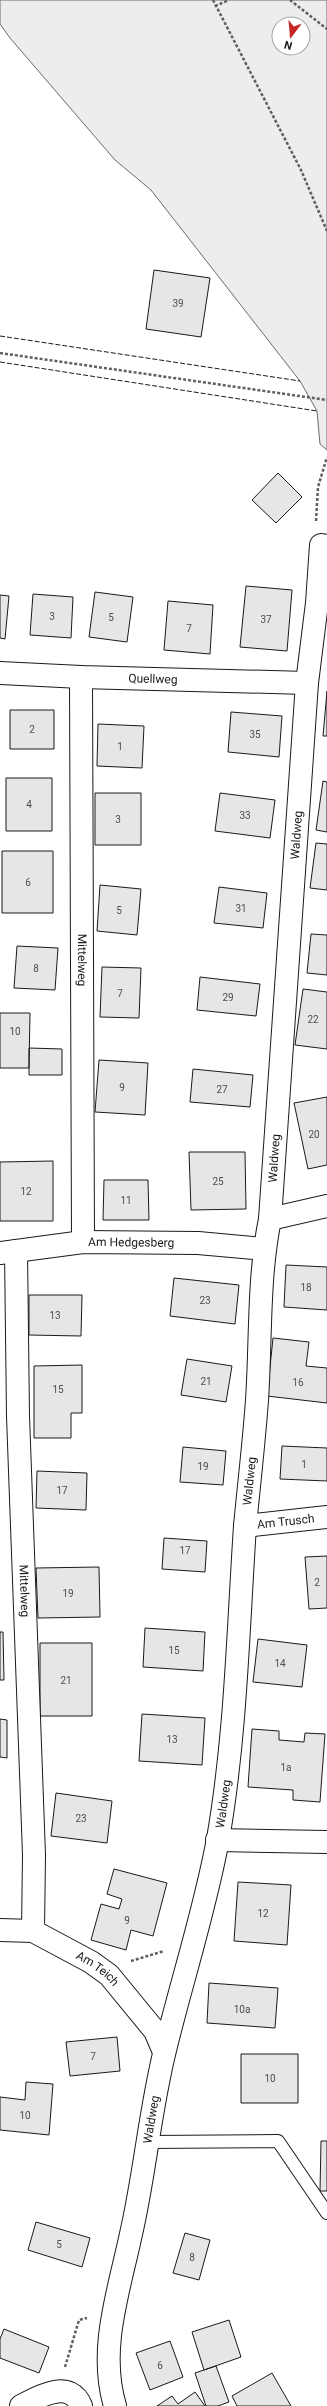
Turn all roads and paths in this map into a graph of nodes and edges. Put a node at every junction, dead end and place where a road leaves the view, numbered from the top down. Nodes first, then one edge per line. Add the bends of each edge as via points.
1 (212, 0) edge
2 (229, 0) edge
3 (290, 0) edge
4 (215, 6) junction
5 (327, 30) edge
6 (327, 232) edge
7 (0, 353) edge
8 (327, 400) edge
9 (327, 457) edge
10 (324, 546) edge
11 (0, 673) edge
12 (81, 677) junction
13 (307, 683) junction
14 (327, 1206) edge
15 (270, 1219) junction
16 (83, 1242) junction
17 (264, 1249) junction
18 (8, 1252) edge
19 (327, 1517) edge
20 (246, 1526) junction
21 (218, 1840) junction
22 (327, 1842) edge
23 (0, 1930) edge
24 (34, 1931) junction
25 (169, 1950) dead end
26 (124, 1963) dead end
27 (164, 2052) junction
28 (148, 2142) junction
29 (327, 2213) edge
30 (114, 2307) junction
31 (50, 2391) junction
32 (21, 2406) edge
33 (81, 2406) edge
34 (115, 2406) edge

1 - 4 path
2 - 4 path
3 - 5 path
4 - 6 path via 301,170
7 - 8 path
9 - 10 path via 318,487 315,516
10 - 13 street, Waldweg
11 - 12 street, Quellweg
12 - 13 street, Quellweg
12 - 16 street, Mittelweg
13 - 15 street, Waldweg
14 - 15 street
15 - 17 street, Waldweg
16 - 17 street, Am Hedgesberg via 198,1243
16 - 18 street, Am Hedgesberg
17 - 20 street, Waldweg via 257,1401
18 - 24 street, Mittelweg via 18,1416 34,1855
19 - 20 street, Am Trusch
20 - 21 street, Waldweg via 235,1705
21 - 22 street
21 - 27 street, Waldweg via 189,1963
23 - 24 street, Am Teich
24 - 27 street, Am Teich via 91,1962 109,1975 155,2031
25 - 26 path
27 - 28 street, Waldweg
28 - 29 lane via 278,2141
28 - 30 street, Waldweg via 132,2233
30 - 31 path via 79,2320 63,2373
30 - 34 street, Waldweg via 107,2357 110,2389
31 - 32 street
31 - 33 street via 73,2396

